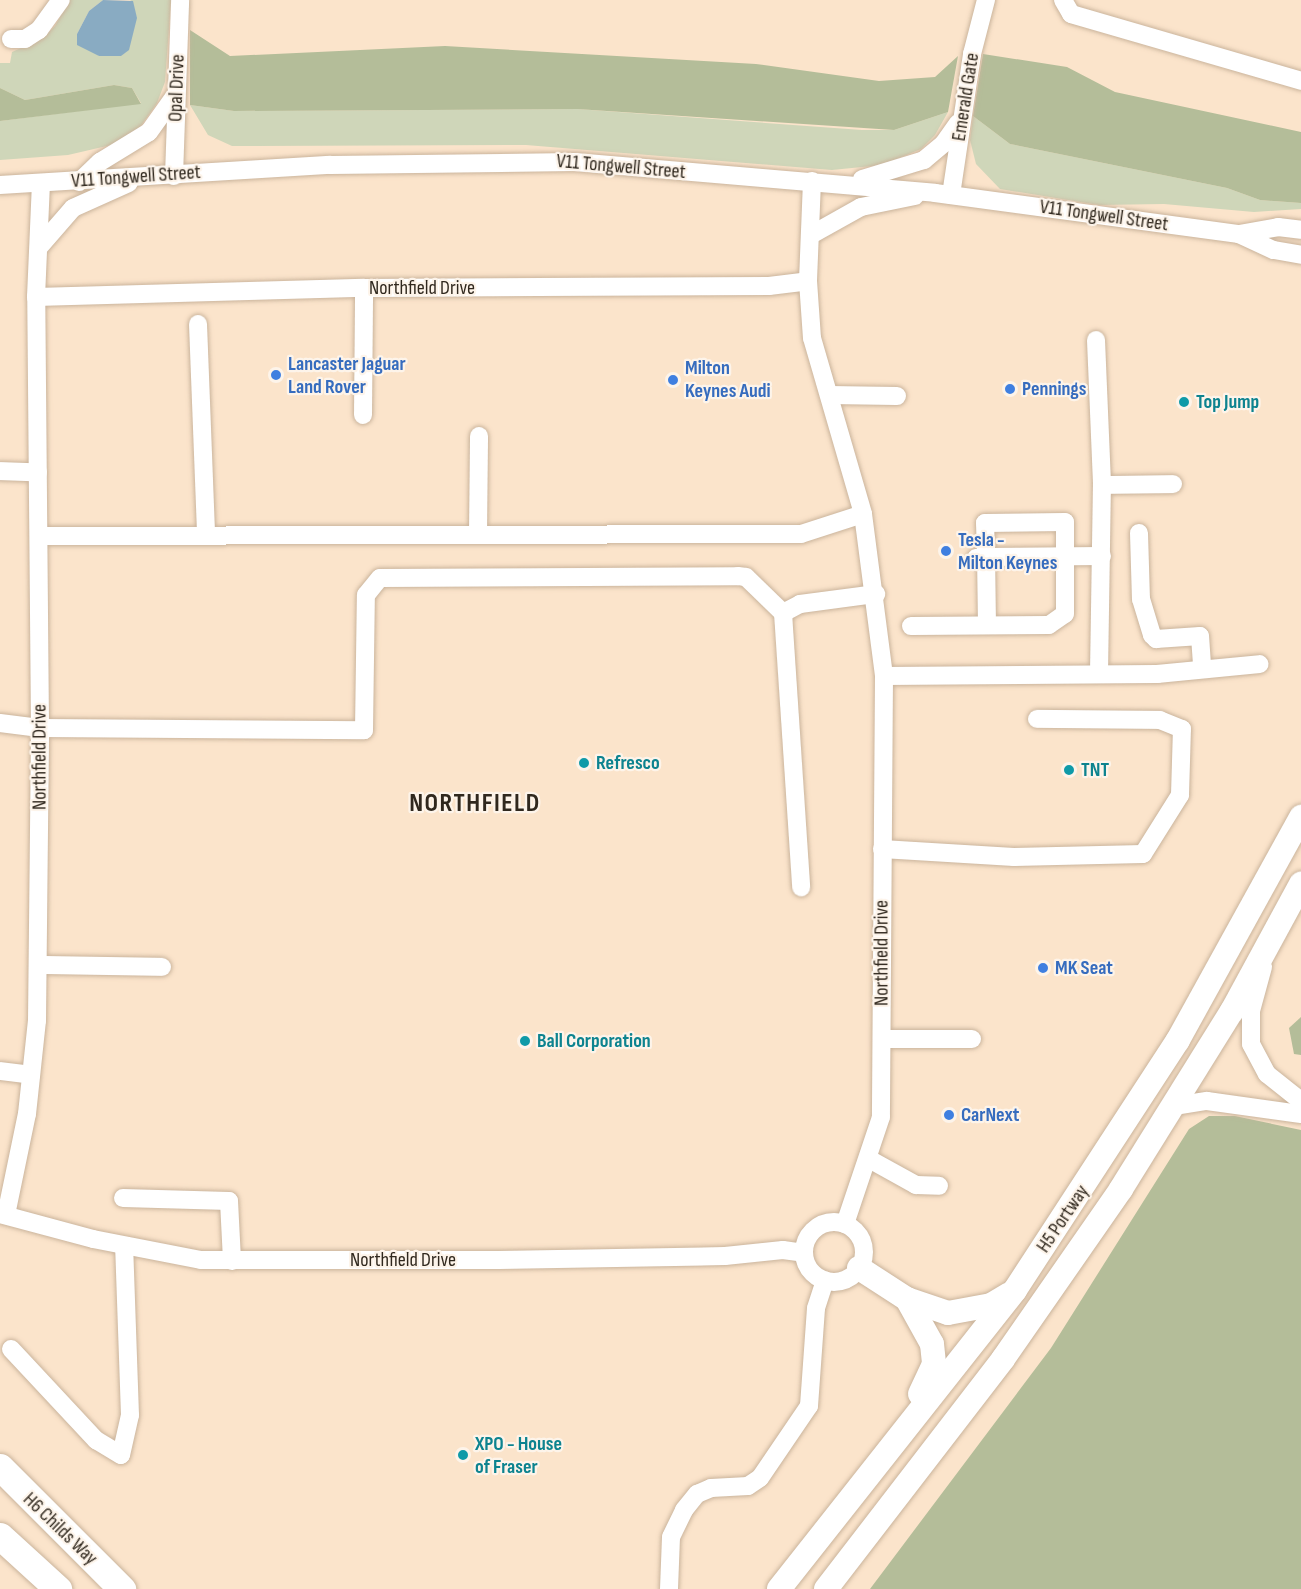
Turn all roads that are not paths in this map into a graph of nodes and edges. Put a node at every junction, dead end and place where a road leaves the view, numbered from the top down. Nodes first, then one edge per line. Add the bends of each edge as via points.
1 (61, 0) edge
2 (180, 0) edge
3 (986, 0) edge
4 (1063, 0) edge
5 (11, 39) dead end
6 (1301, 81) edge
7 (177, 91) junction
8 (962, 116) junction
9 (174, 176) junction
10 (142, 177) junction
11 (813, 181) junction
12 (79, 182) junction
13 (840, 183) junction
14 (41, 184) junction
15 (0, 185) edge
16 (943, 194) junction
17 (1301, 230) edge
18 (1239, 234) junction
19 (811, 235) junction
20 (40, 246) junction
21 (1301, 255) edge
22 (808, 281) junction
23 (364, 288) junction
24 (36, 297) junction
25 (198, 324) dead end
26 (1096, 340) dead end
27 (829, 395) junction
28 (897, 396) dead end
29 (363, 415) dead end
30 (479, 436) dead end
31 (0, 471) edge
32 (38, 472) junction
33 (1173, 484) dead end
34 (1102, 485) junction
35 (863, 513) junction
36 (1139, 533) dead end
37 (478, 535) junction
38 (39, 536) junction
39 (206, 536) junction
40 (980, 551) junction
41 (1065, 556) junction
42 (1102, 556) junction
43 (876, 594) junction
44 (783, 613) junction
45 (987, 625) junction
46 (911, 626) dead end
47 (1260, 664) dead end
48 (1202, 668) junction
49 (1099, 673) junction
50 (884, 676) junction
51 (1036, 719) dead end
52 (0, 723) edge
53 (40, 728) junction
54 (1301, 817) edge
55 (882, 849) junction
56 (1301, 884) edge
57 (801, 887) dead end
58 (1267, 947) junction
59 (38, 965) junction
60 (162, 967) dead end
61 (882, 1039) junction
62 (972, 1039) dead end
63 (0, 1071) edge
64 (31, 1075) junction
65 (1301, 1101) edge
66 (1174, 1106) junction
67 (1301, 1113) edge
68 (869, 1159) junction
69 (939, 1186) dead end
70 (123, 1198) dead end
71 (3, 1214) edge
72 (845, 1224) junction
73 (124, 1246) junction
74 (804, 1253) junction
75 (232, 1261) junction
76 (859, 1268) junction
77 (825, 1280) junction
78 (1015, 1290) junction
79 (907, 1299) junction
80 (11, 1349) dead end
81 (891, 1446) junction
82 (0, 1467) edge
83 (0, 1536) edge
84 (58, 1589) edge
85 (122, 1589) edge
86 (669, 1589) edge
87 (779, 1589) edge
88 (825, 1589) edge

1 - 5 street via 39,30 25,39
2 - 7 street, Opal Drive
3 - 8 street, Emerald Gate
4 - 6 street via 1071,14
7 - 9 street, Opal Drive
7 - 12 street via 163,118 149,132 100,162
8 - 13 street via 944,142 924,160 884,175
8 - 16 street, Emerald Gate
9 - 10 street, V11 Tongwell Street
9 - 11 street, V11 Tongwell Street via 330,165 531,160
10 - 12 street, V11 Tongwell Street
10 - 20 street via 73,208
11 - 13 street, V11 Tongwell Street
11 - 19 street, Northfield Drive
12 - 14 street, V11 Tongwell Street
13 - 16 street, V11 Tongwell Street
14 - 15 street, V11 Tongwell Street
14 - 20 street, Northfield Drive
16 - 18 street, V11 Tongwell Street
16 - 19 street via 861,207
17 - 18 street, V11 Tongwell Street via 1278,227
18 - 21 street, V11 Tongwell Street via 1274,250
19 - 22 street, Northfield Drive
20 - 24 street, Northfield Drive
22 - 23 street, Northfield Drive via 769,286
22 - 27 street, Northfield Drive via 812,339
23 - 24 street, Northfield Drive
23 - 29 street
24 - 32 street, Northfield Drive
25 - 39 street
26 - 34 street
27 - 28 street
27 - 35 street, Northfield Drive
30 - 37 street
31 - 32 street
32 - 38 street, Northfield Drive
33 - 34 street
34 - 42 street
35 - 37 street via 801,534
35 - 43 street, Northfield Drive
36 - 48 street via 1141,599 1152,635 1156,639 1200,636
37 - 39 street
38 - 39 street
38 - 53 street, Northfield Drive
40 - 41 street
40 - 41 street via 1065,522
40 - 45 street
41 - 42 street
41 - 45 street via 1065,614 1049,625
42 - 49 street
43 - 44 street via 800,603
43 - 50 street, Northfield Drive
44 - 53 street via 746,577 738,576 390,575 380,578 366,595 364,730
44 - 57 street
45 - 46 street
47 - 48 street
48 - 49 street via 1157,674
49 - 50 street
50 - 55 street, Northfield Drive
51 - 55 street via 1160,720 1182,729 1180,795 1143,854 1014,857
52 - 53 street
53 - 59 street, Northfield Drive
54 - 78 main road, H5 Portway via 1178,1040
55 - 61 street, Northfield Drive
56 - 58 main road, H5 Portway
58 - 65 street via 1251,1011 1251,1044 1267,1074
58 - 66 main road, H5 Portway
59 - 60 street
59 - 64 street, Northfield Drive
61 - 62 street
61 - 68 street, Northfield Drive via 881,1117
63 - 64 street
64 - 71 street, Northfield Drive via 27,1114
66 - 67 street via 1207,1101
66 - 88 main road, H5 Portway via 1010,1349
68 - 69 street via 916,1185
68 - 72 street, Northfield Drive
70 - 75 street via 229,1201
71 - 73 street, Northfield Drive
72 - 74 street via 835,1222 816,1227
72 - 76 street via 862,1242
73 - 75 street, Northfield Drive via 201,1260
73 - 80 street via 130,1415 122,1455 96,1440
74 - 75 street, Northfield Drive via 783,1250 713,1256
74 - 77 street via 810,1270
76 - 77 street via 844,1280
76 - 79 main road
77 - 86 street via 816,1308 809,1406 760,1478 748,1486 711,1488 697,1494 684,1510 671,1537
78 - 79 main road via 991,1305 963,1312 948,1313
78 - 81 main road, H5 Portway
79 - 81 main road via 932,1344 934,1364
81 - 87 main road, H5 Portway
82 - 85 highway, H6 Childs Way
83 - 84 highway

